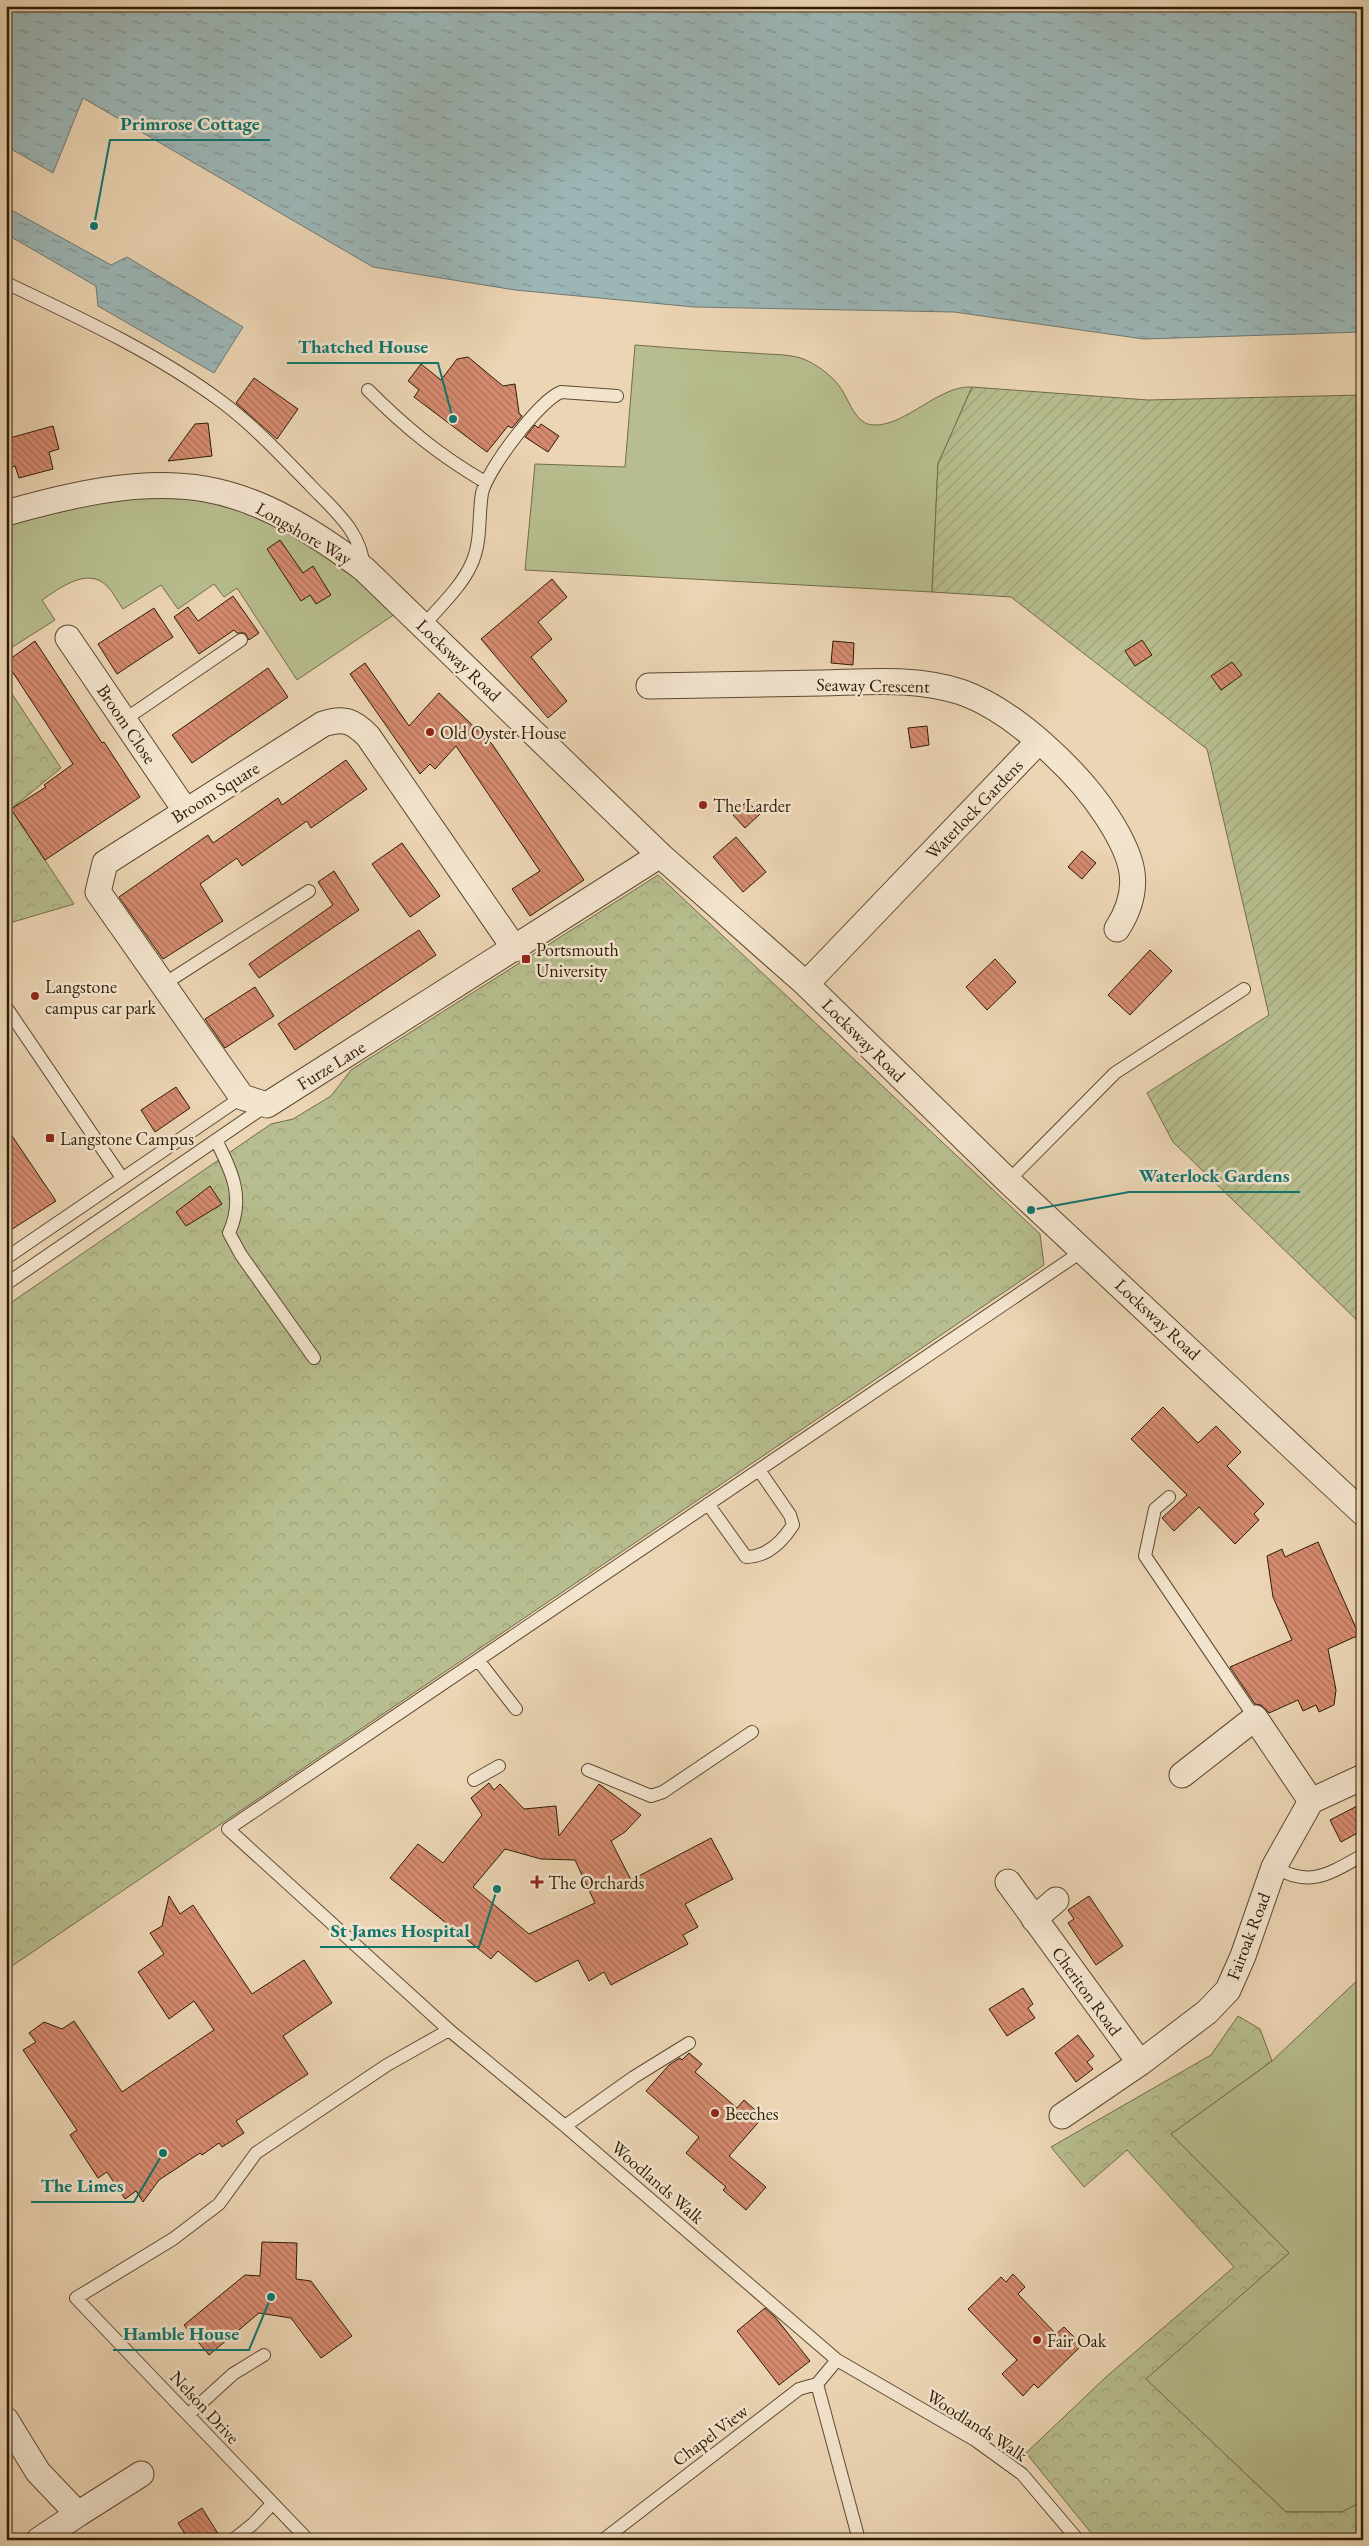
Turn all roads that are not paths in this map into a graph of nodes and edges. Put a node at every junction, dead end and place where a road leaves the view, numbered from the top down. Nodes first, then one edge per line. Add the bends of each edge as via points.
1 (6, 283) edge
2 (368, 390) dead end
3 (618, 396) dead end
4 (486, 482) junction
5 (6, 512) edge
6 (364, 568) junction
7 (424, 626) junction
8 (68, 638) dead end
9 (240, 640) dead end
10 (648, 686) dead end
11 (124, 720) junction
12 (1038, 742) junction
13 (185, 810) junction
14 (660, 855) junction
15 (309, 891) dead end
16 (1118, 929) dead end
17 (515, 949) junction
18 (164, 984) junction
19 (806, 984) junction
20 (1244, 989) dead end
21 (6, 1007) edge
22 (242, 1097) junction
23 (267, 1105) junction
24 (216, 1140) junction
25 (122, 1178) junction
26 (1008, 1181) junction
27 (1084, 1250) junction
28 (6, 1258) edge
29 (6, 1284) edge
30 (314, 1358) dead end
31 (759, 1470) junction
32 (1168, 1497) dead end
33 (708, 1504) junction
34 (1363, 1512) edge
35 (478, 1660) junction
36 (516, 1709) dead end
37 (1255, 1718) junction
38 (752, 1732) dead end
39 (499, 1766) dead end
40 (588, 1770) dead end
41 (1182, 1775) dead end
42 (1363, 1776) edge
43 (474, 1780) dead end
44 (1311, 1802) junction
45 (1363, 1855) edge
46 (1274, 1867) junction
47 (1008, 1882) dead end
48 (1056, 1900) dead end
49 (1034, 1919) junction
50 (449, 2030) junction
51 (690, 2043) dead end
52 (1140, 2063) junction
53 (1062, 2116) dead end
54 (565, 2126) junction
55 (264, 2355) dead end
56 (836, 2360) junction
57 (817, 2384) junction
58 (189, 2414) junction
59 (6, 2420) edge
60 (141, 2474) dead end
61 (272, 2504) junction
62 (78, 2514) junction
63 (39, 2540) edge
64 (233, 2540) edge
65 (308, 2540) edge
66 (603, 2540) edge
67 (859, 2540) edge
68 (1078, 2540) edge

1 - 6 lane via 109,332 224,403 341,516 358,541
2 - 4 lane via 404,426 444,458
3 - 4 lane via 561,392 553,396 536,411 494,465
4 - 7 lane via 471,566
5 - 6 street, Longshore Way via 104,491 205,489 251,502 324,541
6 - 7 street, Locksway Road
7 - 14 street, Locksway Road
8 - 11 street, Broom Close
9 - 11 lane
10 - 12 street, Seaway Crescent via 900,681 927,684 959,691 985,702
11 - 13 street, Broom Close
12 - 16 street, Seaway Crescent via 1068,768 1096,800 1117,832 1127,855 1134,894
12 - 19 street, Waterlock Gardens
13 - 17 street, Broom Square via 323,724 337,719 356,724 368,736
13 - 18 street, Broom Square via 105,863 98,892
14 - 17 street, Furze Lane
14 - 19 street, Locksway Road
15 - 18 lane
17 - 23 street, Furze Lane
18 - 22 street, Broom Square
19 - 26 street, Locksway Road
20 - 26 lane via 1115,1074
21 - 25 lane
22 - 23 street
22 - 25 lane
23 - 24 lane, Furze Lane
24 - 29 lane, Furze Lane
24 - 30 lane via 233,1180 238,1204 229,1233
25 - 28 lane
26 - 27 street, Locksway Road
27 - 31 lane
27 - 34 street, Locksway Road
31 - 33 lane
31 - 33 lane via 790,1515 793,1525 784,1540 759,1557 746,1557
32 - 37 lane via 1155,1509 1145,1556
33 - 35 lane
35 - 36 lane
35 - 50 lane, Woodlands Walk via 228,1829
37 - 41 street
37 - 44 street
38 - 40 lane via 663,1792 651,1796
39 - 43 lane
42 - 44 street
44 - 46 street, Fairoak Road
45 - 46 lane via 1314,1878 1290,1876
46 - 52 street, Fairoak Road via 1228,1990 1207,2012
47 - 49 street, Cheriton Road
48 - 49 street
49 - 52 street, Cheriton Road
50 - 54 lane, Woodlands Walk
50 - 58 lane, Nelson Drive via 387,2066 256,2153 219,2204 173,2239 76,2298
51 - 54 lane via 634,2077
52 - 53 street, Fairoak Road
54 - 56 lane, Woodlands Walk
55 - 58 lane via 233,2374
56 - 57 lane
56 - 68 lane, Woodlands Walk via 975,2440 1022,2474
57 - 66 lane, Chapel View via 798,2389
57 - 67 lane
58 - 61 lane, Nelson Drive
59 - 62 street via 38,2472
60 - 62 street
61 - 64 lane
61 - 65 lane, Nelson Drive
62 - 63 street

